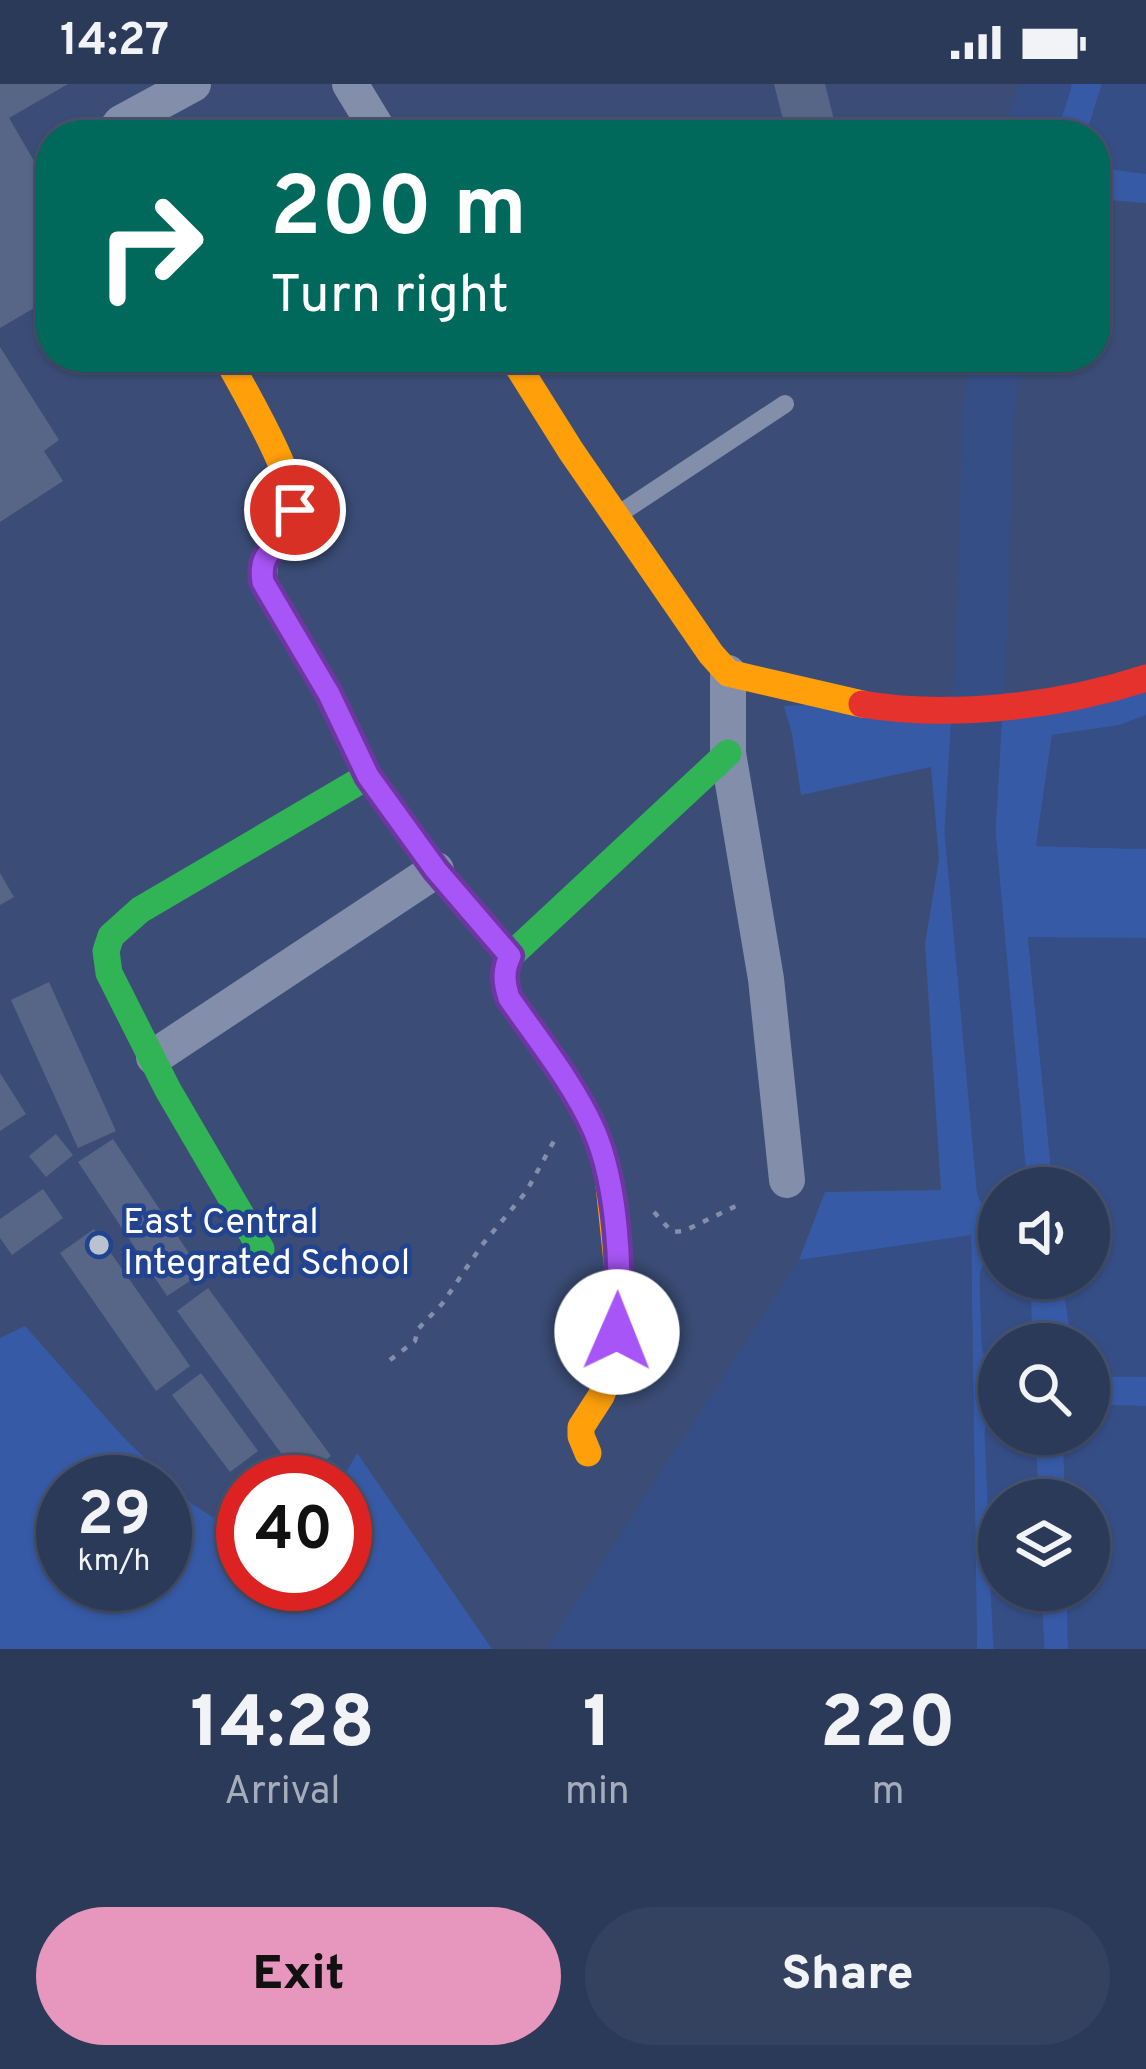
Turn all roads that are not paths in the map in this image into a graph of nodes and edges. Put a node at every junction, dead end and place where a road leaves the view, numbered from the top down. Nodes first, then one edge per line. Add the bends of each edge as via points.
1 (193, 84) edge
2 (350, 84) edge
3 (127, 120) edge
4 (372, 120) edge
5 (235, 372) edge
6 (521, 372) edge
7 (785, 404) dead end
8 (616, 516) junction
9 (728, 673) junction
10 (1146, 678) edge
11 (728, 753) junction
12 (368, 776) junction
13 (436, 870) junction
14 (510, 956) junction
15 (154, 1057) junction
16 (787, 1180) dead end
17 (261, 1249) dead end
18 (588, 1453) dead end

1 - 3 street
2 - 4 street
5 - 12 street via 295,510 292,532 261,566 263,582
6 - 8 street
7 - 8 lane
8 - 9 street
9 - 10 street via 836,700 937,711 1062,701
9 - 11 street
11 - 14 street
11 - 16 street via 766,979
12 - 13 street
12 - 15 street via 112,930 109,973
13 - 14 street
13 - 15 street
14 - 18 street via 509,998 578,1097 612,1194 619,1316 613,1367 582,1420
15 - 17 street

